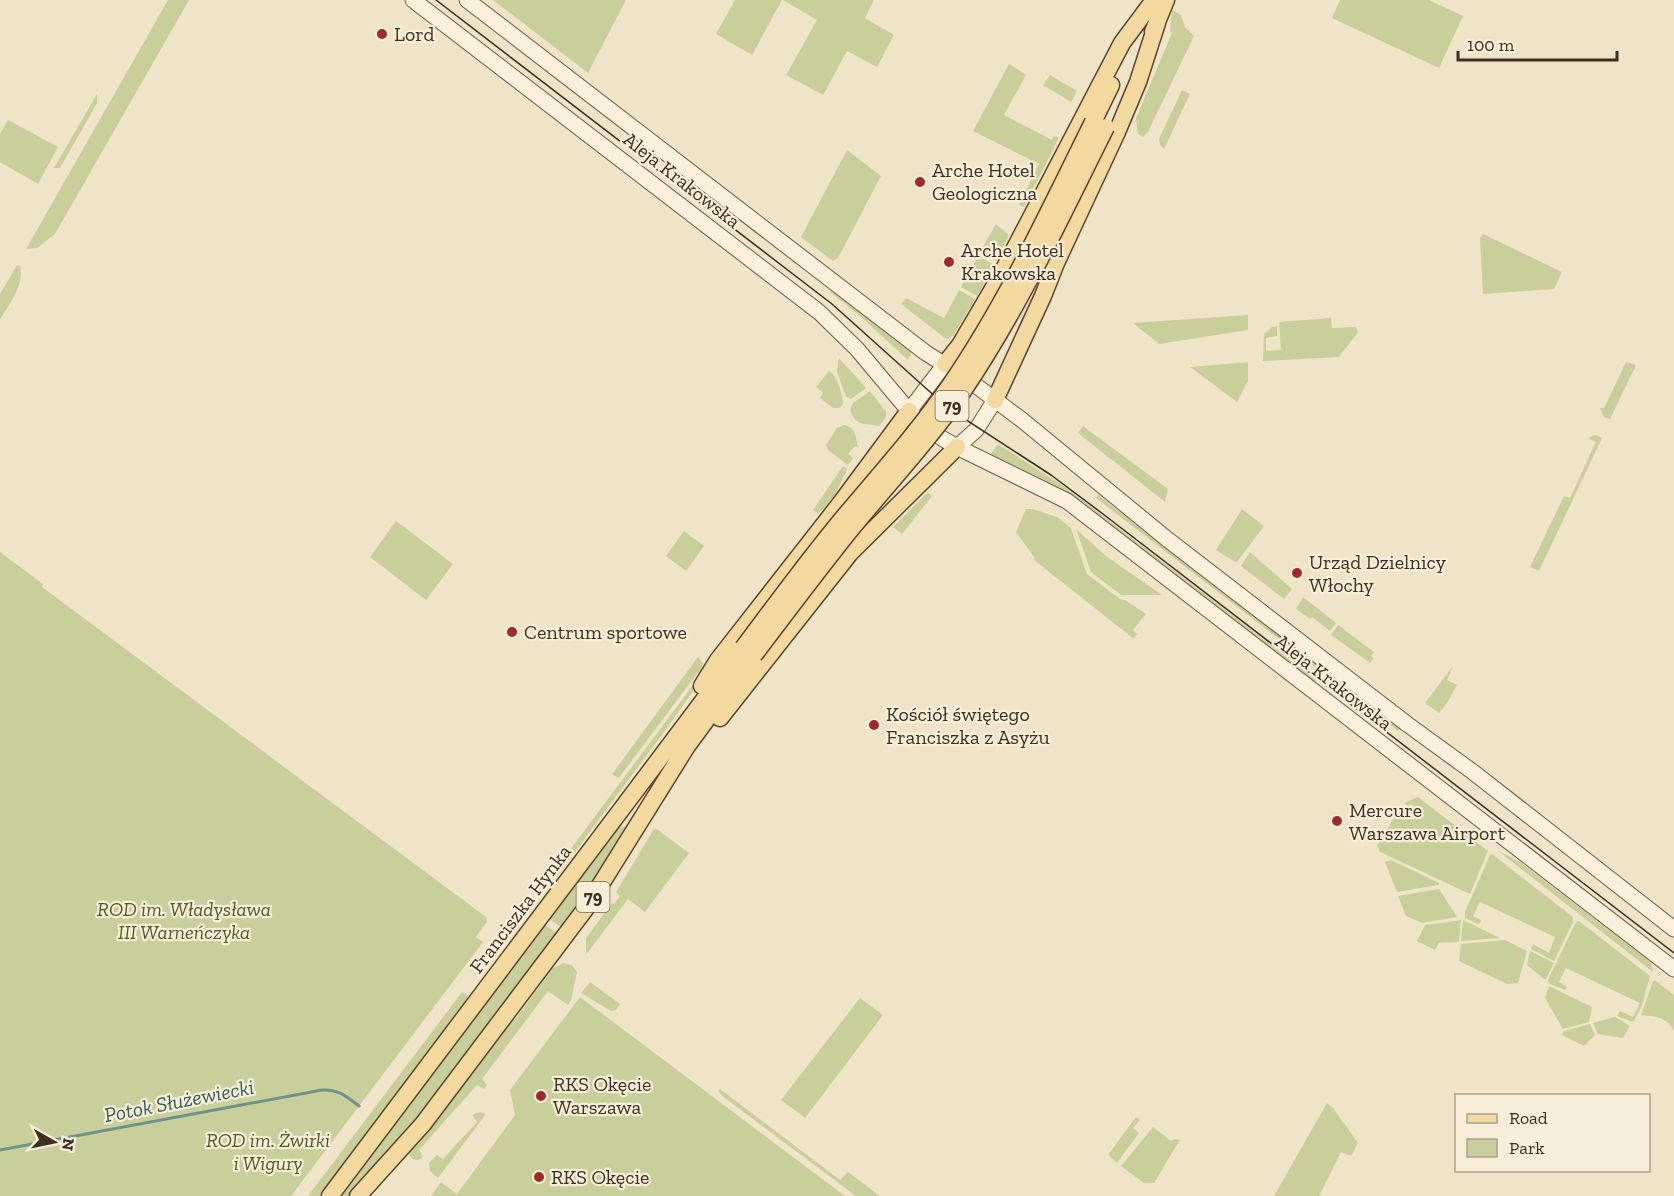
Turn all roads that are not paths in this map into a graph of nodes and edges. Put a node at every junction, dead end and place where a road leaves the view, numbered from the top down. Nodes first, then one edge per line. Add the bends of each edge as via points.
1 (413, 0) edge
2 (468, 0) edge
3 (1157, 1) edge
4 (1157, 23) junction
5 (1100, 124) junction
6 (945, 364) junction
7 (995, 400) junction
8 (909, 411) junction
9 (957, 447) junction
10 (749, 652) junction
11 (681, 756) junction
12 (658, 760) junction
13 (1674, 929) edge
14 (1674, 969) edge
15 (330, 1196) edge
16 (358, 1196) edge

1 - 8 main road, Aleja Krakowska via 826,318
2 - 6 main road, Aleja Krakowska
3 - 4 main road, 79
3 - 5 main road, 79
3 - 6 main road via 1122,43 1001,275 958,349
4 - 5 main road, 79
4 - 7 main road via 1117,132
5 - 10 main road, 79, bridge via 1033,273 973,375 913,457
6 - 7 main road, Aleja Krakowska
6 - 8 main road
7 - 9 main road via 978,428
7 - 13 main road, Aleja Krakowska via 1176,546
8 - 9 main road, Aleja Krakowska via 928,430
8 - 12 main road via 718,660
9 - 11 main road via 850,553 727,710
9 - 14 main road, Aleja Krakowska via 1067,501
10 - 11 main road, 79
10 - 12 main road, Franciszka Hynka / 79
11 - 16 main road, 79 via 586,908 423,1124
12 - 15 main road, Franciszka Hynka / 79

